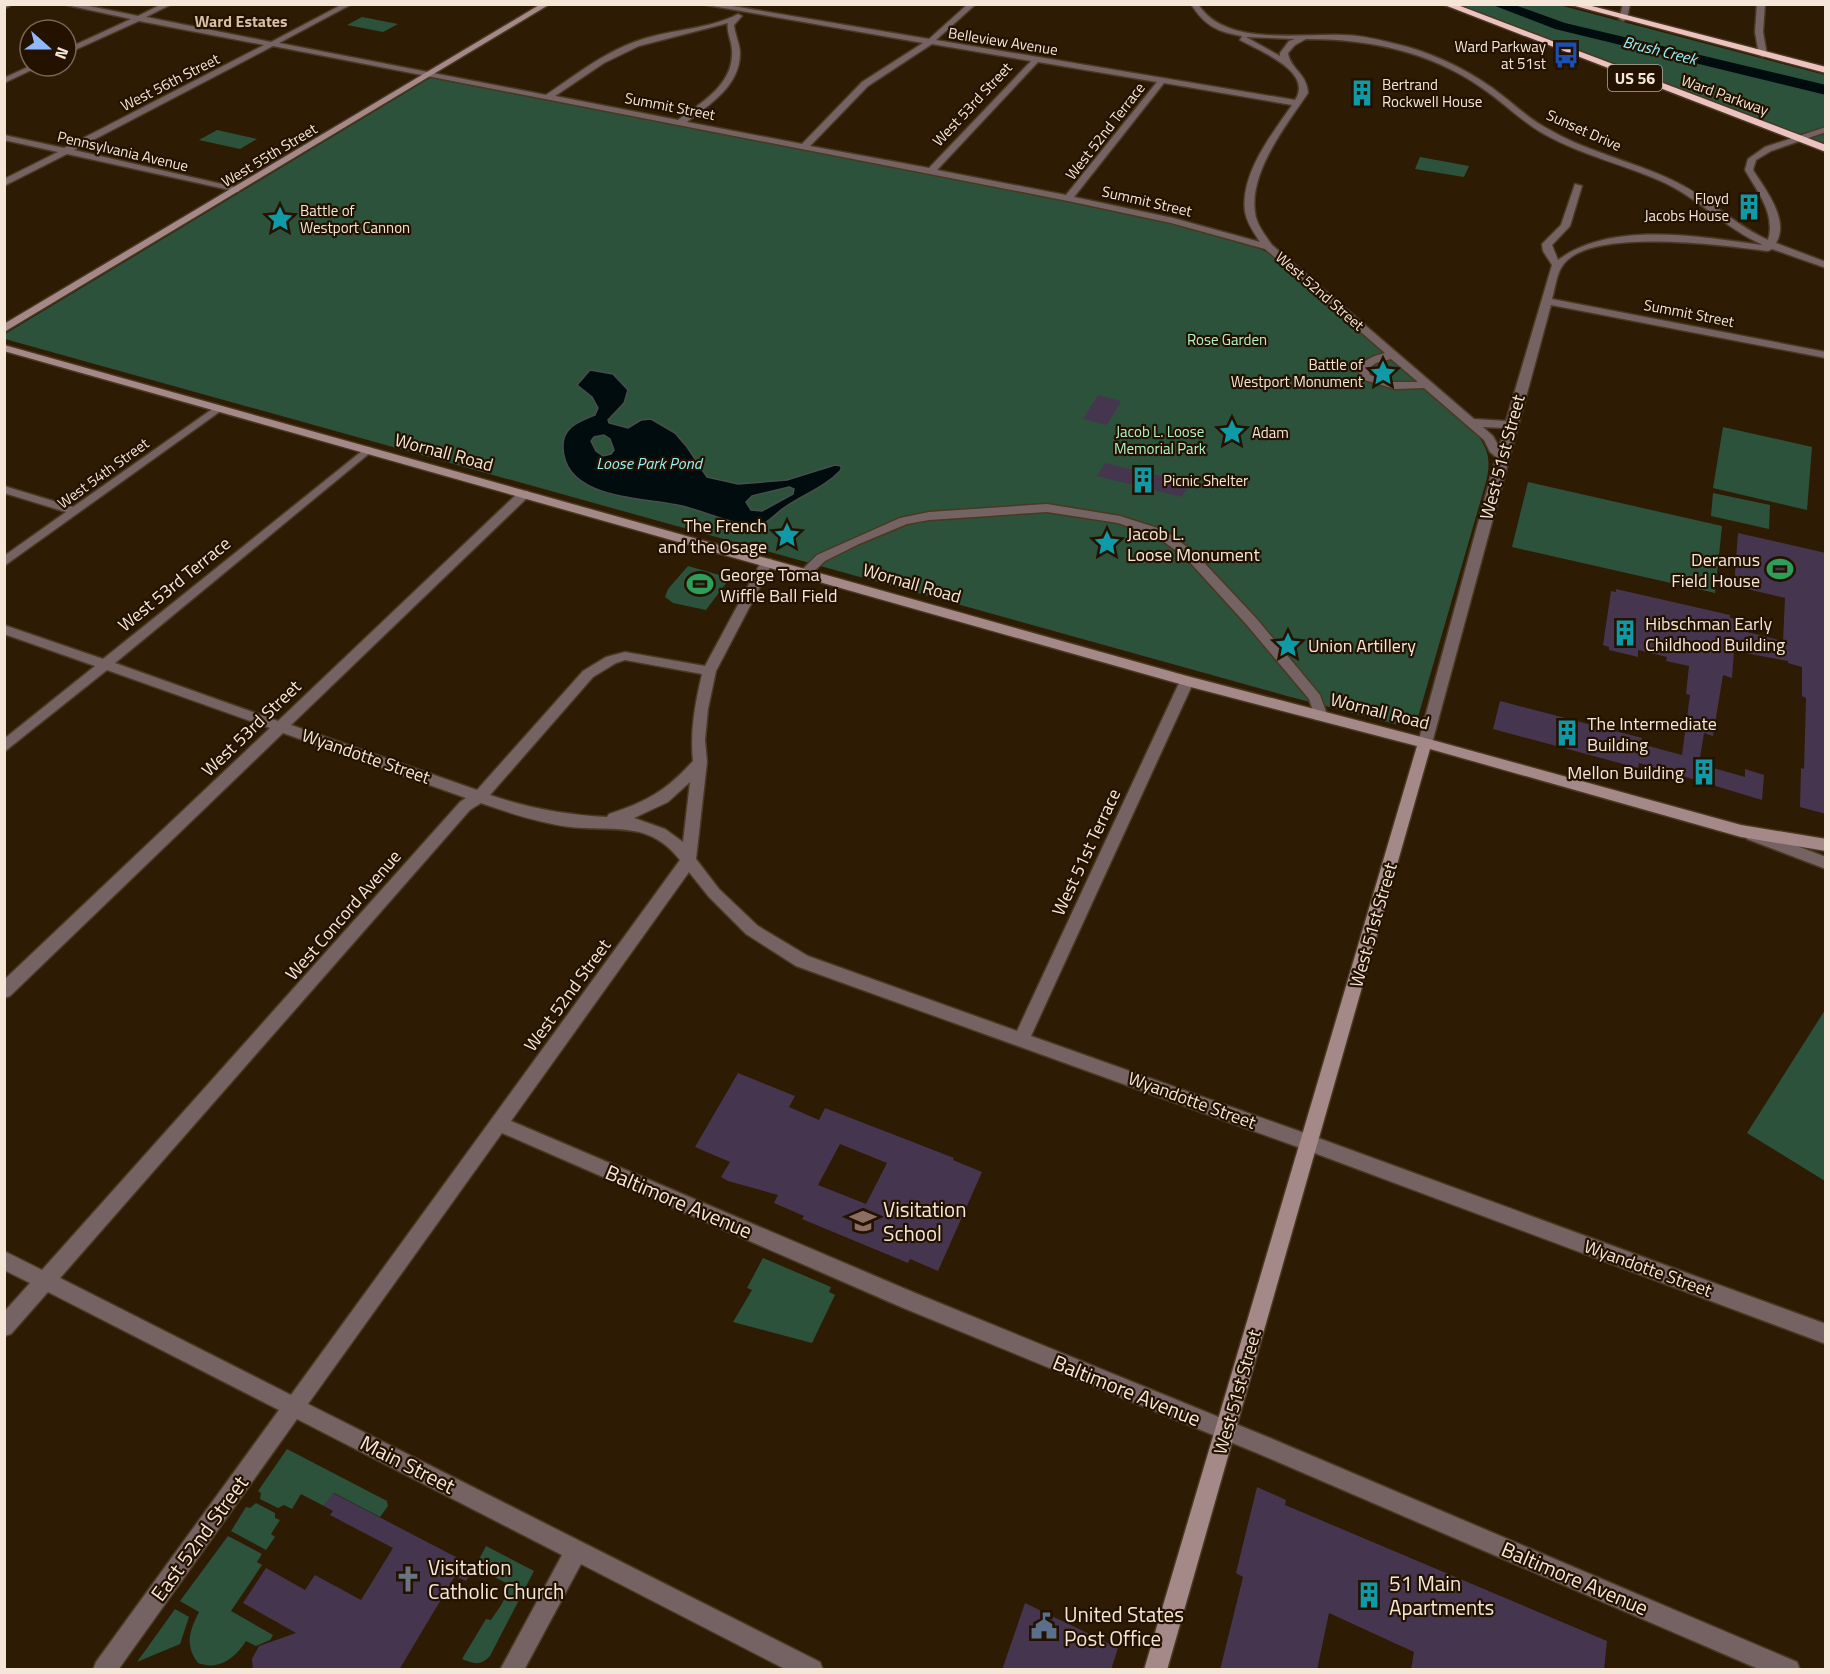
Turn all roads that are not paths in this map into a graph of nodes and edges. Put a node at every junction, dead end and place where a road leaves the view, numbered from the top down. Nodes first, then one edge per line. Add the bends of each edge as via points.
1 (10, 4) edge
2 (65, 4) edge
3 (169, 4) edge
4 (349, 4) edge
5 (547, 4) edge
6 (704, 4) edge
7 (755, 4) edge
8 (973, 4) edge
9 (1194, 4) edge
10 (1446, 4) edge
11 (1572, 4) edge
12 (1627, 4) edge
13 (1761, 4) edge
14 (4, 7) edge
15 (745, 12) junction
16 (735, 18) junction
17 (139, 19) junction
18 (1623, 19) junction
19 (1234, 33) junction
20 (1307, 37) junction
21 (930, 42) junction
22 (272, 44) junction
23 (78, 47) edge
24 (1763, 55) junction
25 (1036, 60) junction
26 (1285, 62) junction
27 (1826, 70) edge
28 (18, 74) edge
29 (430, 74) junction
30 (4, 81) edge
31 (1162, 81) junction
32 (548, 97) junction
33 (1297, 104) junction
34 (680, 123) junction
35 (1826, 129) edge
36 (4, 137) edge
37 (1801, 139) junction
38 (804, 147) junction
39 (1826, 149) edge
40 (66, 151) junction
41 (931, 171) junction
42 (4, 183) edge
43 (1578, 186) dead end
44 (236, 190) junction
45 (1068, 198) junction
46 (1717, 214) junction
47 (1699, 240) junction
48 (1771, 245) junction
49 (1268, 246) junction
50 (1557, 265) junction
51 (1826, 265) edge
52 (1546, 301) junction
53 (4, 329) edge
54 (4, 348) edge
55 (1826, 354) edge
56 (1394, 355) junction
57 (1427, 384) junction
58 (218, 408) junction
59 (1470, 422) junction
60 (1511, 424) junction
61 (366, 450) junction
62 (1502, 456) junction
63 (4, 489) edge
64 (524, 494) junction
65 (75, 512) junction
66 (4, 562) edge
67 (766, 562) junction
68 (805, 573) junction
69 (4, 629) edge
70 (104, 664) junction
71 (710, 671) junction
72 (1187, 681) junction
73 (1321, 717) junction
74 (281, 726) junction
75 (1425, 743) junction
76 (4, 747) edge
77 (700, 762) junction
78 (480, 796) junction
79 (594, 822) junction
80 (1741, 831) junction
81 (1826, 845) edge
82 (688, 861) junction
83 (1826, 863) edge
84 (4, 991) edge
85 (1022, 1040) junction
86 (499, 1124) junction
87 (1310, 1143) junction
88 (4, 1260) edge
89 (46, 1281) junction
90 (4, 1327) edge
91 (1826, 1334) edge
92 (294, 1407) junction
93 (1225, 1431) junction
94 (577, 1550) junction
95 (104, 1670) edge
96 (511, 1670) edge
97 (812, 1670) edge
98 (1155, 1670) edge
99 (1790, 1670) edge

1 - 14 street
2 - 17 street, Summit Street
3 - 17 street
4 - 22 street, West 56th Street
5 - 29 main road, West 55th Street
6 - 15 street, Belleview Avenue
7 - 15 street
8 - 21 street
9 - 19 street, Sunset Drive via 1212,24
10 - 37 highway, Ward Parkway / US 56
11 - 18 highway
12 - 18 street
13 - 24 street via 1759,32
15 - 16 street
15 - 21 street, Belleview Avenue
16 - 32 street via 634,45
16 - 34 street via 730,25 737,54 732,74 716,94
17 - 22 street, Summit Street
17 - 23 street
18 - 24 highway
19 - 20 street, Sunset Drive
19 - 26 street, Sunset Drive
20 - 26 street via 1286,48
20 - 46 street, Sunset Drive via 1359,38 1428,56 1483,85 1547,132 1672,183
21 - 25 street, Belleview Avenue
21 - 38 street via 865,84
22 - 29 street, Summit Street
22 - 40 street, West 56th Street
24 - 27 highway
25 - 31 street, Belleview Avenue
25 - 41 street, West 53rd Street
26 - 33 street, West 52nd Street via 1304,82 1304,93
28 - 30 street
29 - 32 street, Summit Street
29 - 44 main road, West 55th Street
31 - 33 street, Belleview Avenue
31 - 45 street, West 52nd Terrace
32 - 34 street, Summit Street
33 - 49 street, West 52nd Street via 1256,170 1251,185 1251,214
34 - 38 street, Summit Street
35 - 37 street
36 - 40 street, Pennsylvania Avenue
37 - 39 highway, Ward Parkway / US 56
37 - 48 street via 1758,153 1750,164 1749,170 1775,219
38 - 41 street, Summit Street
40 - 42 street, West 56th Street
40 - 44 street, Pennsylvania Avenue
41 - 45 street, Summit Street
43 - 50 street, West 51st Street via 1565,226 1547,244
44 - 53 main road, West 55th Street
45 - 49 street, Summit Street
46 - 47 street via 1714,230
46 - 48 street, Sunset Drive
47 - 48 street via 1761,249
47 - 50 street via 1610,241 1576,251
48 - 51 street, Sunset Drive
49 - 56 street, West 52nd Street
50 - 52 street, West 51st Street
52 - 55 street, Summit Street
52 - 60 street, West 51st Street
54 - 58 main road, Wornall Road
56 - 57 street, West 52nd Street
56 - 57 street via 1367,363 1363,369 1365,377 1406,388
57 - 59 street, West 52nd Street
58 - 61 main road, Wornall Road
58 - 65 street, West 54th Street
59 - 60 street
59 - 62 street, West 52nd Street
60 - 62 street, West 51st Street
61 - 64 main road, Wornall Road
61 - 70 street, West 53rd Terrace
62 - 75 street, West 51st Street
63 - 65 street
64 - 67 main road, Wornall Road
64 - 74 street, West 53rd Street
65 - 66 street, West 54th Street
67 - 68 main road, Wornall Road
67 - 71 street, West 52nd Street
68 - 72 main road, Wornall Road
68 - 73 street via 821,558 855,541 904,521 929,516 1047,508 1120,520 1160,533 1190,555 1315,698
69 - 70 street, Wyandotte Street
70 - 74 street, Wyandotte Street
70 - 76 street, West 53rd Terrace
71 - 77 street, West 52nd Street via 701,709
71 - 78 street, West Concord Avenue via 625,656 599,666
72 - 73 main road, Wornall Road
72 - 85 street, West 51st Terrace
73 - 75 main road, Wornall Road
74 - 78 street, Wyandotte Street
74 - 84 street, West 53rd Street
75 - 80 main road, Wornall Road
75 - 87 main road, West 51st Street
77 - 79 street, Wyandotte Street via 678,788 661,800 629,816
77 - 82 street, West 52nd Street
78 - 79 street, Wyandotte Street via 536,815
78 - 89 street, West Concord Avenue via 465,806
79 - 82 street, Wyandotte Street via 650,828 676,844
80 - 81 main road, Wornall Road
80 - 83 street, Wornall Road
82 - 85 street, Wyandotte Street via 726,906 785,952
82 - 86 street, West 52nd Street
85 - 87 street, Wyandotte Street
86 - 92 street, West 52nd Street
86 - 93 street, Baltimore Avenue
87 - 91 street, Wyandotte Street
87 - 93 main road, West 51st Street
88 - 89 street, Main Street
89 - 90 street, West Concord Avenue
89 - 92 street, Main Street
92 - 94 street, Main Street
92 - 95 street, East 52nd Street
93 - 98 main road, West 51st Street
93 - 99 street, Baltimore Avenue
94 - 96 street
94 - 97 street, Main Street

